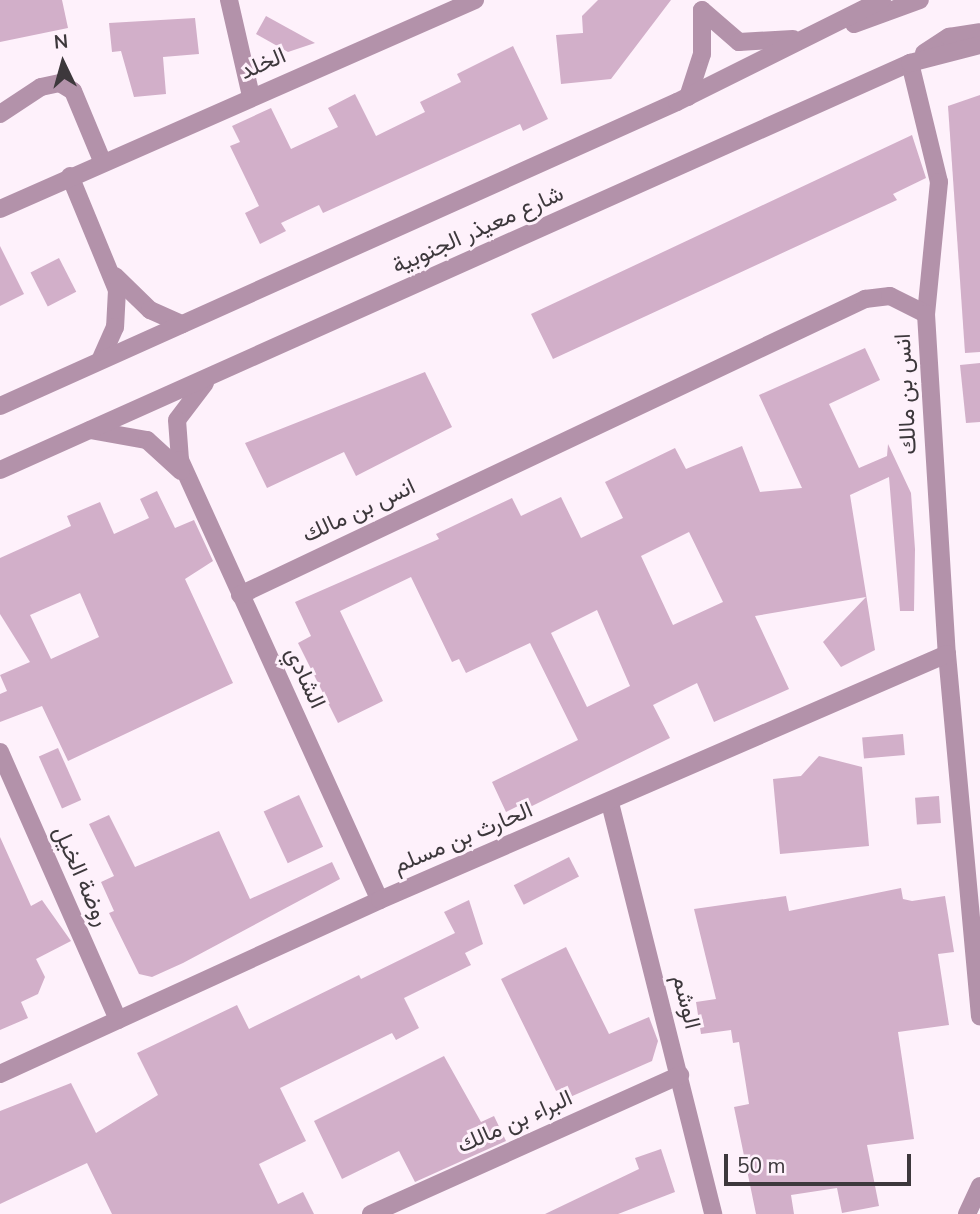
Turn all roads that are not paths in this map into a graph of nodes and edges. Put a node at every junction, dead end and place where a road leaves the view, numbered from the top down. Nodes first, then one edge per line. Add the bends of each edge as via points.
1 (229, 0) edge
2 (475, 0) edge
3 (882, 0) edge
4 (920, 0) edge
5 (700, 5) edge
6 (980, 32) edge
7 (813, 36) junction
8 (980, 45) edge
9 (910, 63) junction
10 (251, 96) junction
11 (688, 97) junction
12 (0, 114) edge
13 (103, 163) junction
14 (70, 176) junction
15 (0, 209) edge
16 (113, 273) junction
17 (926, 314) junction
18 (182, 324) junction
19 (100, 360) junction
20 (213, 375) junction
21 (0, 406) edge
22 (86, 430) junction
23 (0, 470) edge
24 (186, 477) junction
25 (240, 595) junction
26 (947, 653) junction
27 (0, 752) edge
28 (610, 803) junction
29 (380, 900) junction
30 (980, 1017) edge
31 (118, 1020) junction
32 (0, 1074) edge
33 (680, 1075) junction
34 (980, 1186) edge
35 (371, 1214) edge
36 (713, 1214) edge
37 (967, 1214) edge

1 - 10 street
2 - 10 street, الخلد
3 - 7 street, شارع معيذر الجنوبية
4 - 7 street
5 - 7 street via 739,41
5 - 11 street via 702,54
6 - 9 street via 948,37
7 - 11 street, شارع معيذر الجنوبية
8 - 9 street, شارع معيذر الجنوبية
9 - 17 street via 939,182
9 - 20 street, شارع معيذر الجنوبية
10 - 13 street, الخلد
11 - 18 street, شارع معيذر الجنوبية
12 - 13 street via 41,87 60,83 73,91
13 - 14 street, الخلد
14 - 15 street, الخلد
14 - 16 street
16 - 18 street via 150,310
16 - 19 street via 118,308
17 - 25 street, انس بن مالك via 890,296 865,299
17 - 26 street, انس بن مالك
18 - 19 street, شارع معيذر الجنوبية
19 - 21 street, شارع معيذر الجنوبية
20 - 22 street, شارع معيذر الجنوبية
20 - 24 street, الشادي via 177,420
22 - 23 street, شارع معيذر الجنوبية
22 - 24 street, الشادي via 147,440
24 - 25 street, الشادي
25 - 29 street, الشادي
26 - 28 street, الحارث بن مسلم
26 - 30 street, انس بن مالك
27 - 31 street, روضة الخيل
28 - 29 street, الحارث بن مسلم
28 - 33 street, الوشم
29 - 31 street, الحارث بن مسلم
31 - 32 street, الحارث بن مسلم
33 - 35 street, البراء بن مالك
33 - 36 street, الوشم
34 - 37 street

